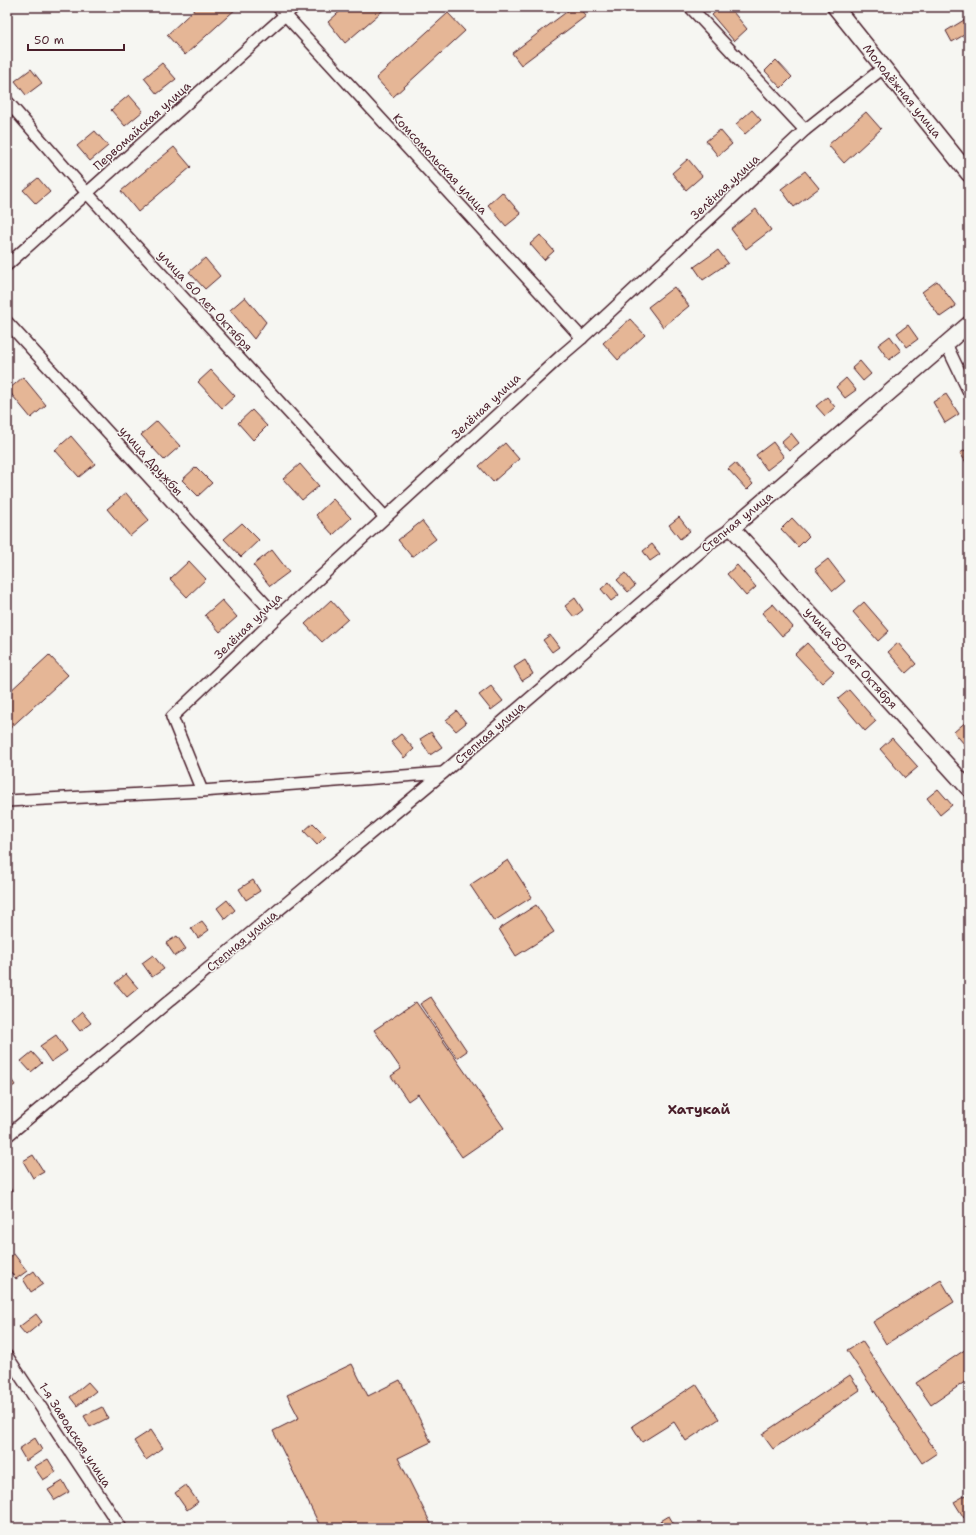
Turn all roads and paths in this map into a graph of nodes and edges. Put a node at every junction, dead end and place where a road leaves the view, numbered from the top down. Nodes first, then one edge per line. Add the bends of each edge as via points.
1 (294, 7) edge
2 (690, 7) edge
3 (835, 7) edge
4 (282, 11) edge
5 (883, 68) junction
6 (7, 102) edge
7 (805, 130) junction
8 (969, 174) edge
9 (87, 193) junction
10 (7, 265) edge
11 (7, 322) edge
12 (969, 324) edge
13 (582, 338) junction
14 (946, 344) junction
15 (969, 392) edge
16 (385, 517) junction
17 (732, 528) junction
18 (277, 617) junction
19 (443, 773) junction
20 (969, 788) edge
21 (202, 791) junction
22 (7, 801) edge
23 (7, 1136) edge
24 (7, 1356) edge
25 (120, 1528) edge

1 - 4 street, Первомайская улица
2 - 7 street
3 - 5 street, Молодёжная улица
4 - 9 street, Первомайская улица
4 - 13 street, Комсомольская улица
5 - 7 street, Зелёная улица
5 - 8 street, Молодёжная улица
6 - 9 street, улица 60 лет Октября
7 - 13 street, Зелёная улица
9 - 10 street, Первомайская улица
9 - 16 street, улица 60 лет Октября
11 - 18 street, улица Дружбы
12 - 14 street, Степная улица
13 - 16 street, Зелёная улица
14 - 15 street
14 - 17 street, Степная улица
16 - 18 street, Зелёная улица
17 - 19 street, Степная улица via 714,540
17 - 20 street, улица 50 лет Октября
18 - 21 street, Зелёная улица via 172,717
19 - 21 street
19 - 23 street, Степная улица
21 - 22 street
24 - 25 street, 1-я Заводская улица

